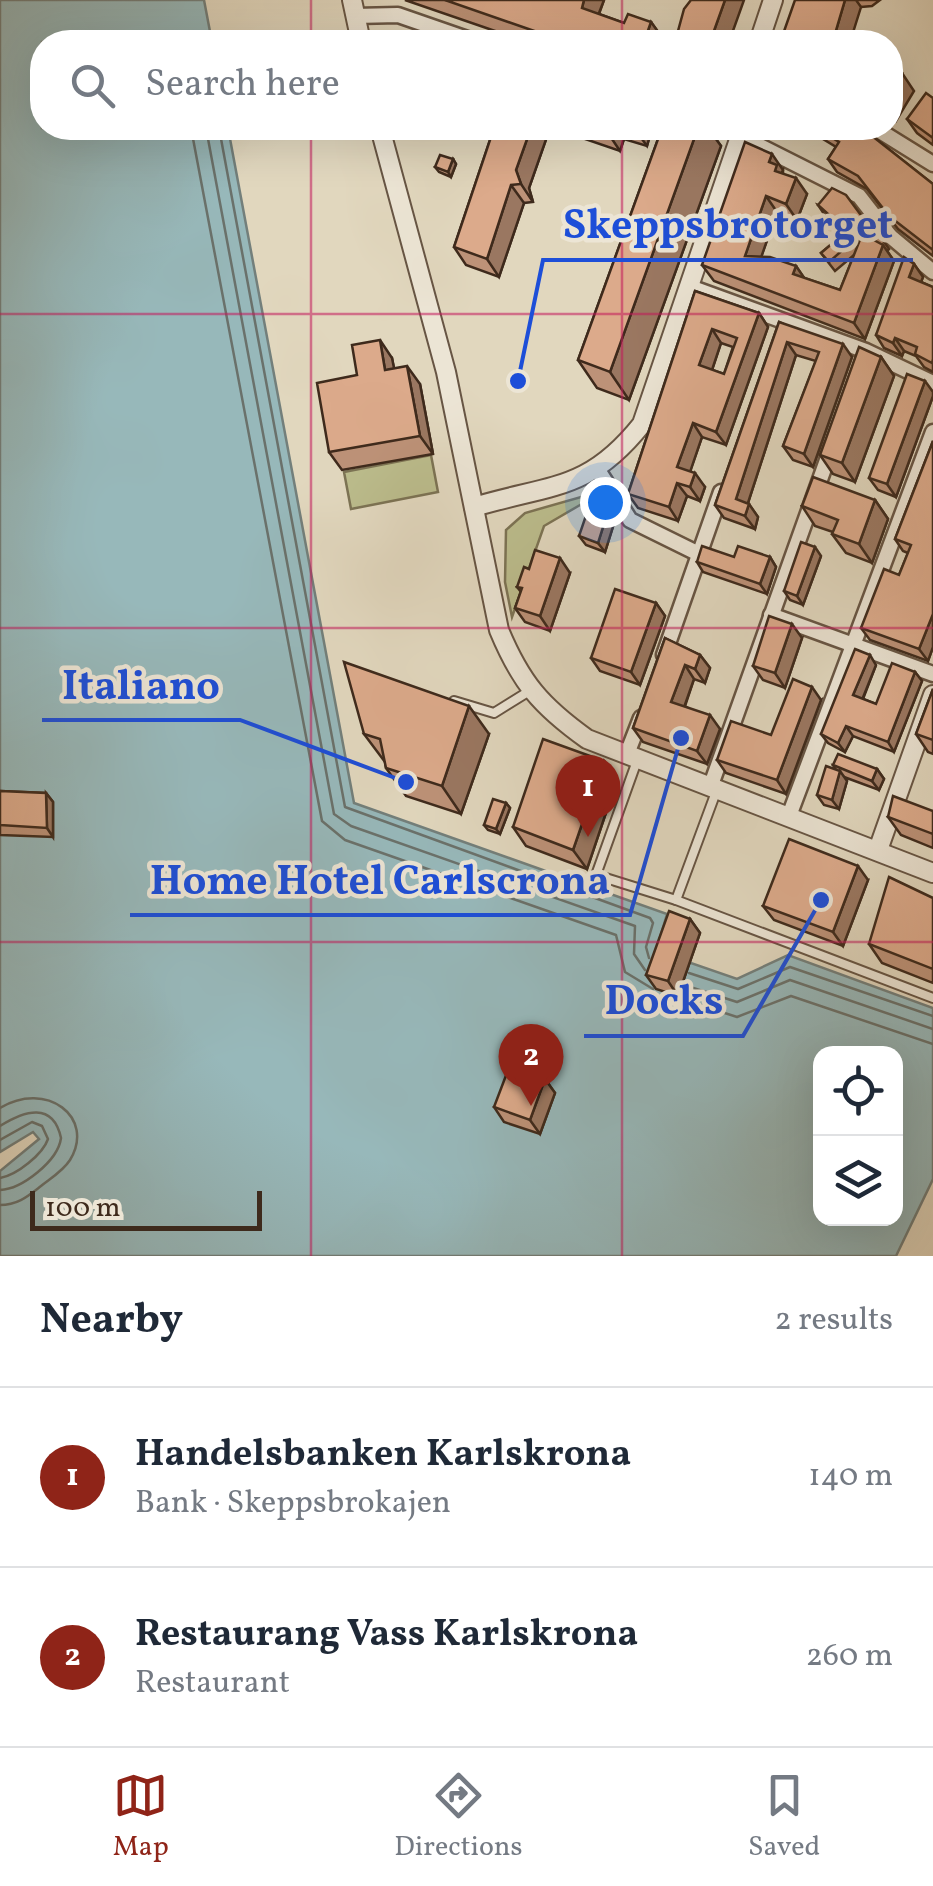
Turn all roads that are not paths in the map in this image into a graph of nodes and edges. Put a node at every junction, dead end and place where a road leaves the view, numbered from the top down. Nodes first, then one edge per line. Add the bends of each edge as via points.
1 (773, 0) edge
2 (354, 8) edge
3 (441, 30) edge
4 (763, 30) edge
5 (383, 140) edge
6 (733, 140) edge
7 (756, 140) edge
8 (894, 140) edge
9 (933, 164) edge
10 (908, 253) junction
11 (902, 270) edge
12 (933, 272) edge
13 (690, 286) junction
14 (877, 337) edge
15 (868, 353) junction
16 (859, 370) edge
17 (933, 382) edge
18 (839, 427) edge
19 (933, 432) edge
20 (929, 455) edge
21 (598, 470) junction
22 (724, 484) edge
23 (474, 506) junction
24 (700, 554) junction
25 (772, 615) junction
26 (855, 644) junction
27 (659, 669) edge
28 (933, 674) edge
29 (531, 690) junction
30 (933, 695) edge
31 (454, 701) edge
32 (646, 703) edge
33 (632, 756) junction
34 (714, 786) junction
35 (789, 816) junction
36 (878, 850) junction
37 (933, 873) edge
38 (676, 900) junction
39 (933, 998) edge

1 - 4 street
2 - 3 street
5 - 23 street via 446,372
6 - 13 street
7 - 10 street via 859,196
8 - 9 street
10 - 11 street
10 - 12 street
13 - 15 street via 780,327
13 - 21 street via 642,424
14 - 15 street
15 - 16 street
15 - 17 street
18 - 25 street
19 - 20 street
20 - 26 street
21 - 23 street
21 - 24 street via 630,520
22 - 24 street
23 - 29 street via 499,630
24 - 27 street
25 - 26 street
25 - 34 street
26 - 28 street
26 - 35 street
29 - 31 lane via 494,713
29 - 33 street via 544,709 587,739
30 - 36 street
32 - 33 street
33 - 34 street
33 - 38 lane via 596,875
34 - 35 street
34 - 38 lane
35 - 36 street
36 - 37 street
38 - 39 lane

